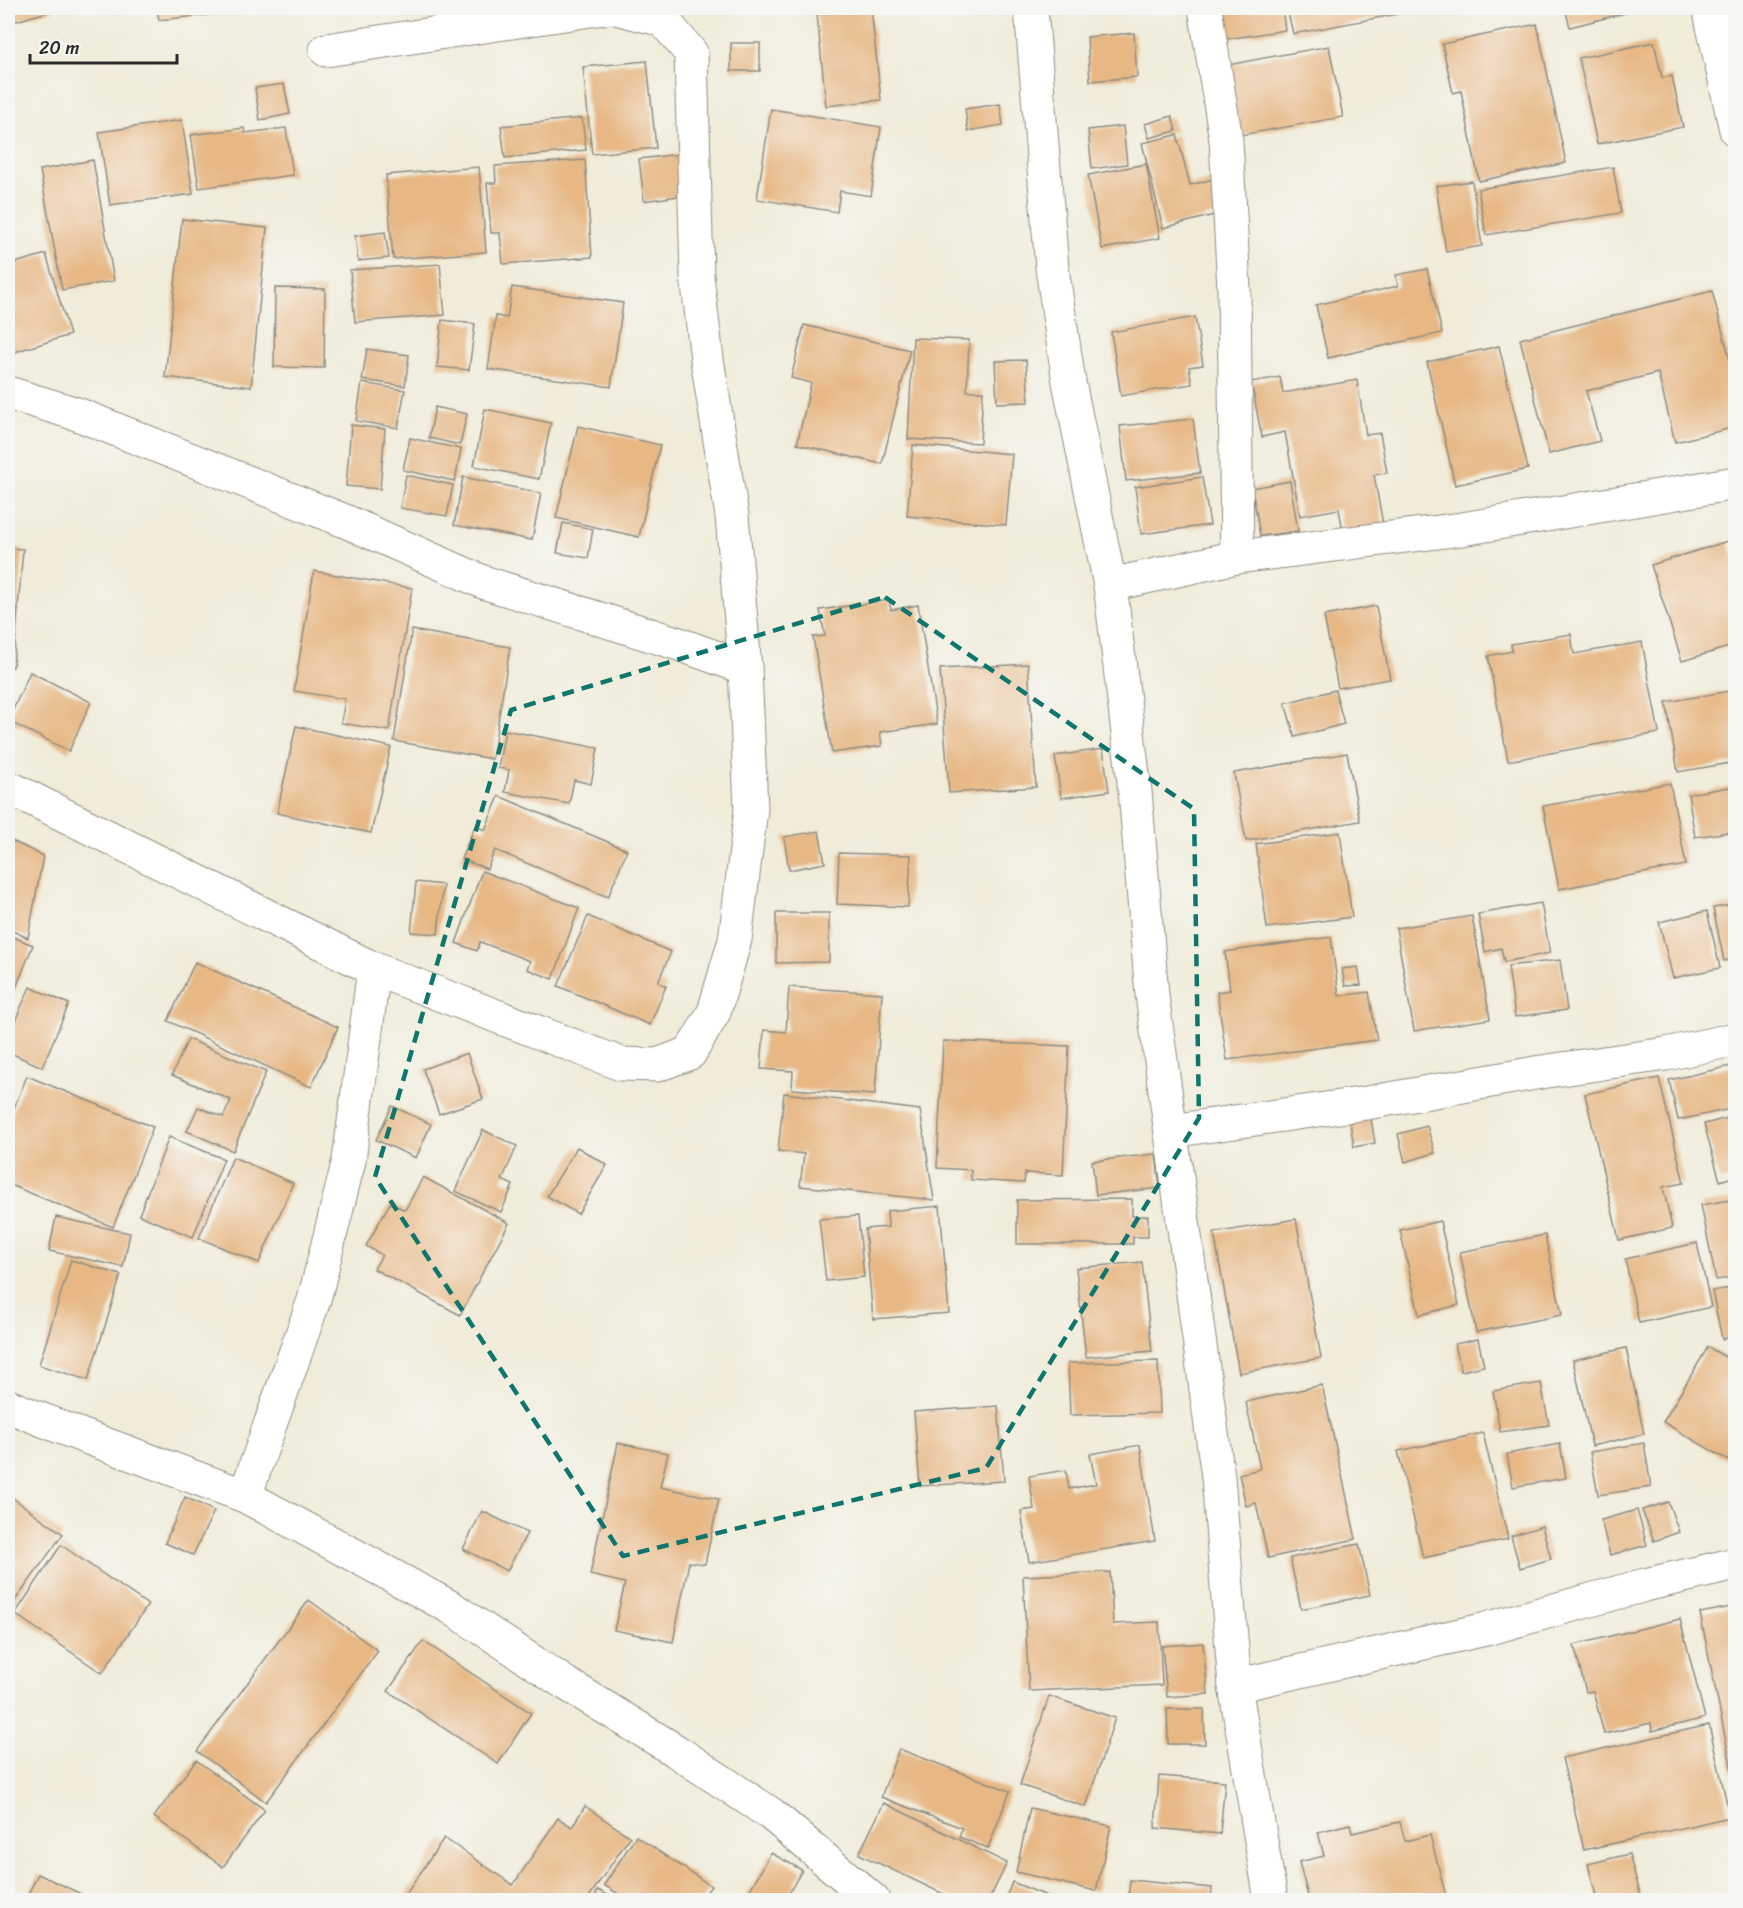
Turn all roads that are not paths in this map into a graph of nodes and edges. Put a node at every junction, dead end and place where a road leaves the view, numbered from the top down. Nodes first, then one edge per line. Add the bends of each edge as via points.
1 (604, 8) edge
2 (616, 8) edge
3 (1031, 8) edge
4 (1205, 8) edge
5 (1709, 8) edge
6 (326, 50) dead end
7 (1736, 130) edge
8 (8, 393) edge
9 (1736, 483) edge
10 (1237, 557) junction
11 (1110, 585) junction
12 (745, 668) junction
13 (8, 787) edge
14 (374, 969) junction
15 (1736, 1039) edge
16 (1171, 1131) junction
17 (8, 1406) edge
18 (245, 1496) junction
19 (1736, 1564) edge
20 (1235, 1686) junction
21 (852, 1894) edge
22 (1270, 1900) edge

1 - 6 street
2 - 12 street via 663,20 691,53 697,276 732,516
3 - 11 street via 1052,268 1069,382
4 - 10 street via 1226,140 1234,289
5 - 7 street
8 - 12 street via 77,414 345,521 483,582
9 - 10 street via 1462,529
10 - 11 street
11 - 16 street via 1135,791 1152,995
12 - 14 street via 751,809 735,940 714,1012 690,1053 657,1065 621,1064
13 - 14 street
14 - 18 street via 344,1182 314,1300
15 - 16 street via 1666,1054
16 - 20 street via 1218,1477
17 - 18 street
18 - 21 street via 450,1606 676,1751 771,1814
19 - 20 street via 1486,1629
20 - 22 street

